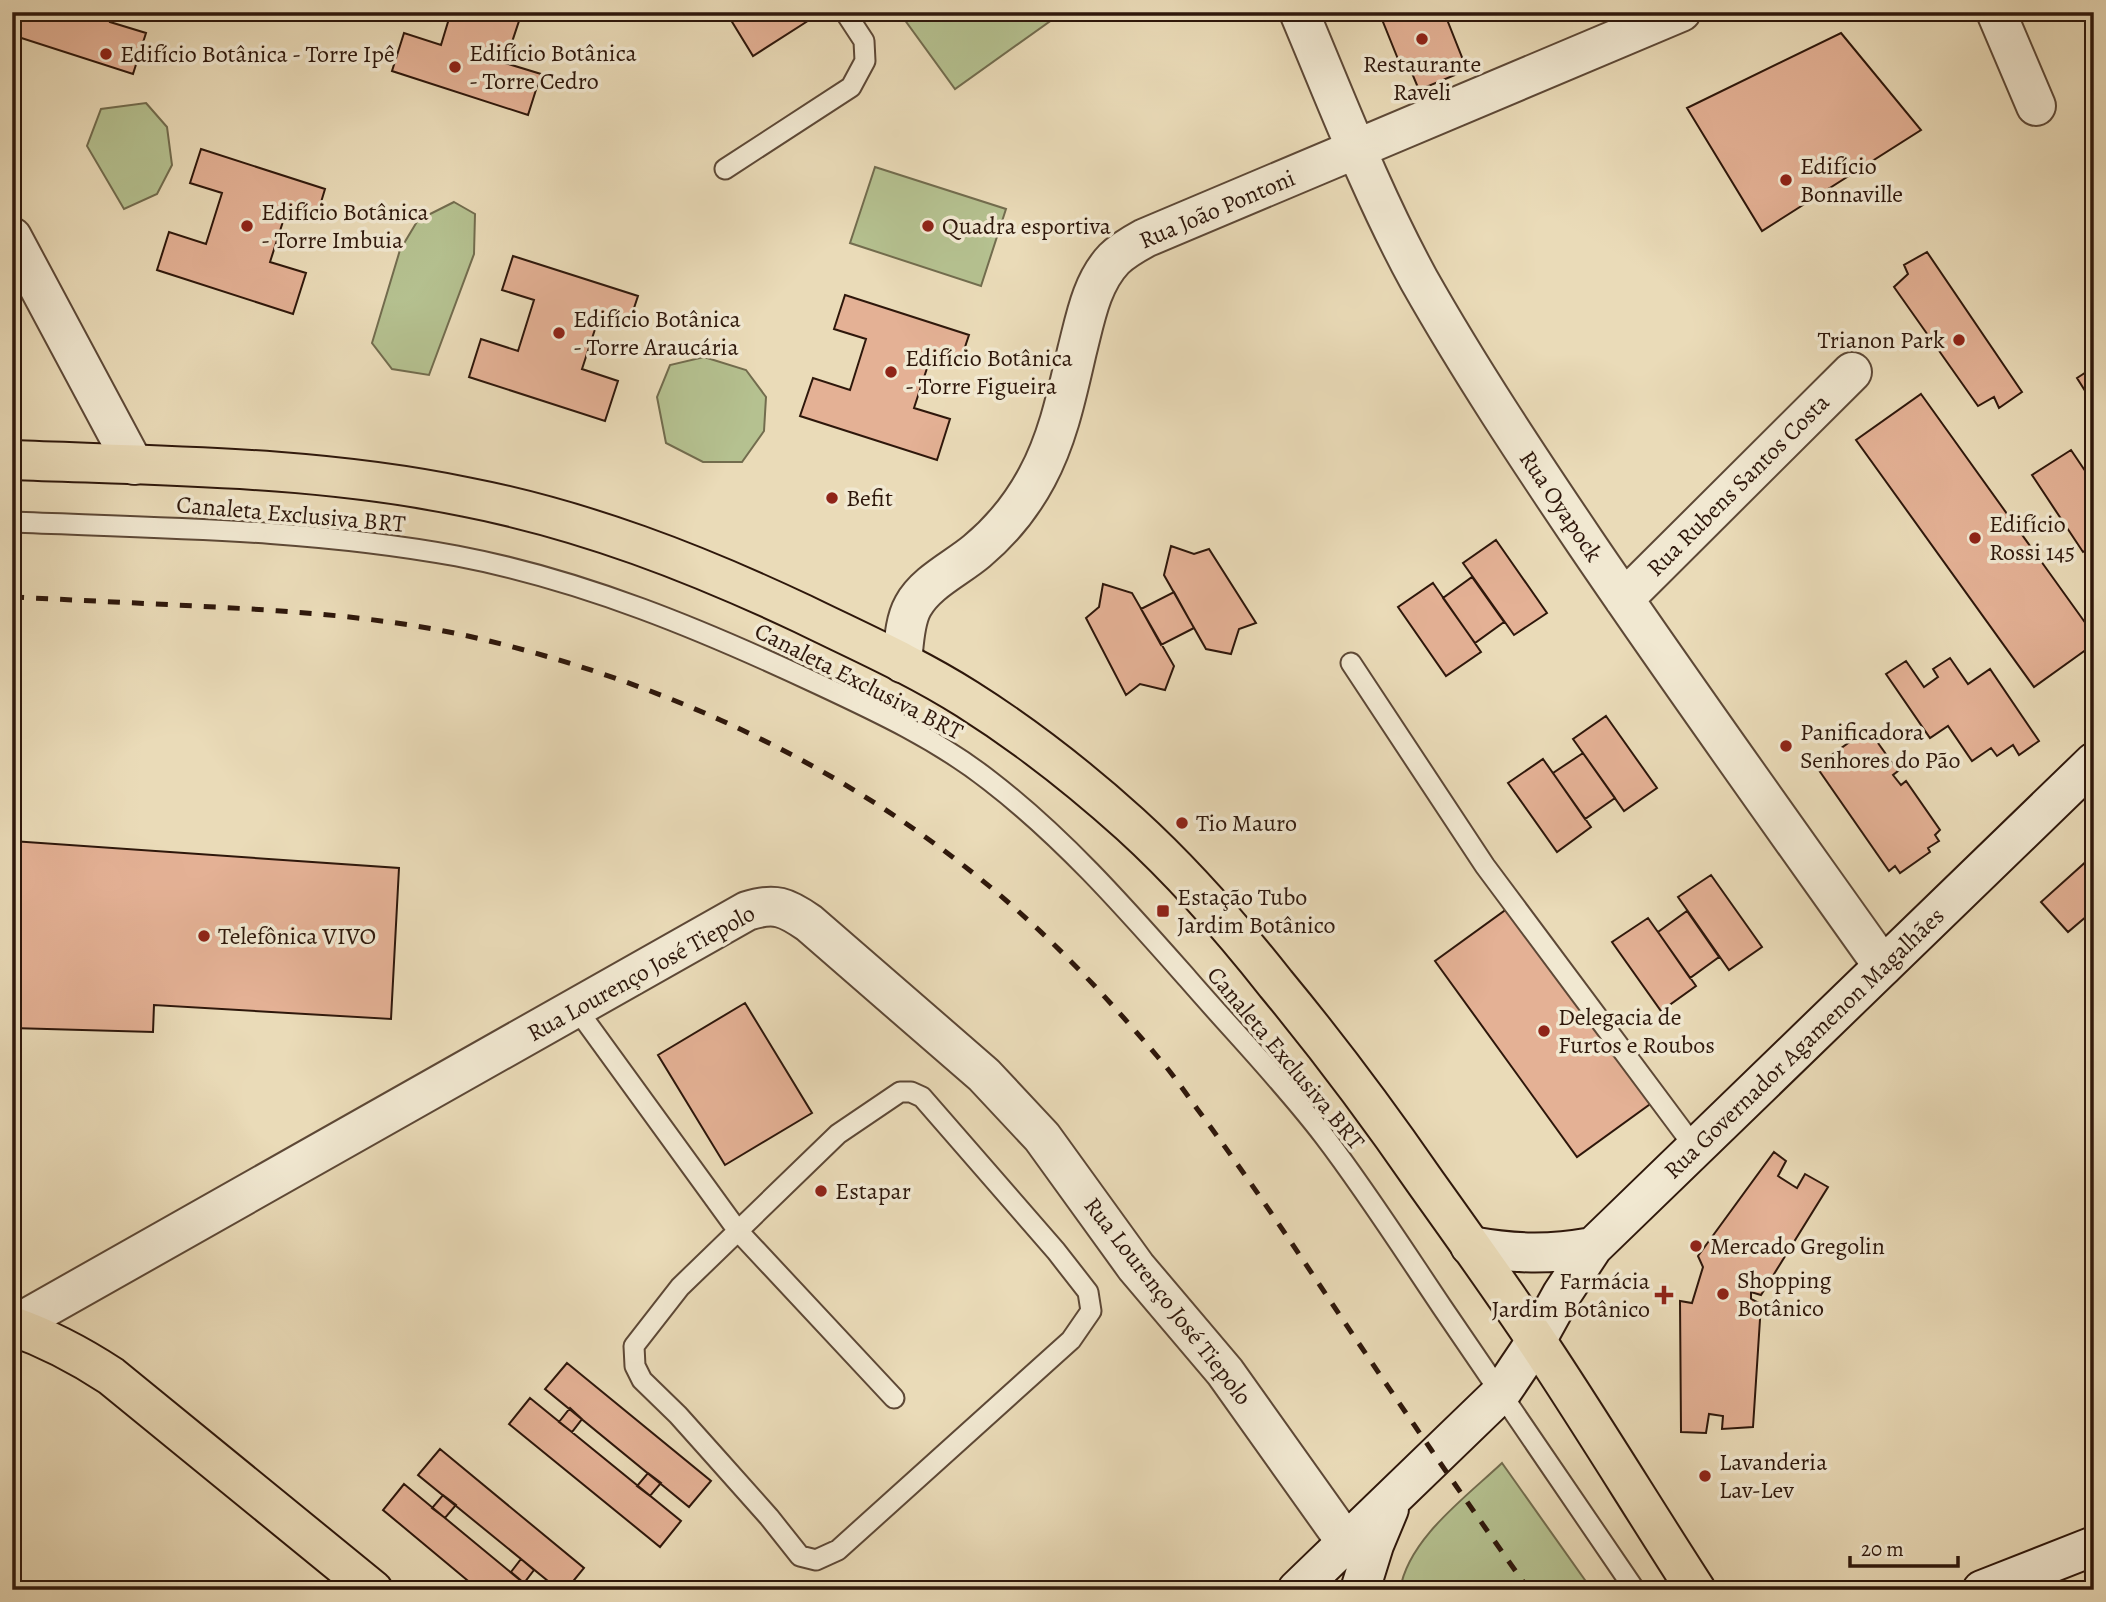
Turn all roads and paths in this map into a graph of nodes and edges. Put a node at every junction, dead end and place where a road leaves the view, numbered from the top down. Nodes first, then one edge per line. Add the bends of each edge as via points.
1 (845, 12) edge
2 (1299, 12) edge
3 (1681, 12) edge
4 (1996, 12) edge
5 (2036, 106) dead end
6 (1357, 150) junction
7 (725, 169) dead end
8 (12, 237) edge
9 (1852, 372) dead end
10 (12, 460) edge
11 (134, 465) junction
12 (12, 522) edge
13 (1624, 599) junction
14 (902, 663) junction
15 (1351, 663) dead end
16 (2094, 761) edge
17 (1883, 966) junction
18 (576, 1007) junction
19 (1696, 1149) junction
20 (738, 1231) junction
21 (1470, 1246) junction
22 (1593, 1247) junction
23 (12, 1326) edge
24 (1536, 1341) junction
25 (1501, 1393) junction
26 (894, 1398) dead end
27 (1396, 1494) junction
28 (1346, 1542) junction
29 (2094, 1546) edge
30 (373, 1590) edge
31 (1297, 1590) edge
32 (1360, 1590) edge
33 (1635, 1590) edge
34 (1696, 1590) edge
35 (1982, 1590) edge

1 - 7 lane via 864,41 865,61 851,87
2 - 6 street, Rua Oyapock
3 - 6 street, Rua João Pontoni
4 - 5 street
6 - 13 street, Rua Oyapock via 1458,347
6 - 14 street, Rua João Pontoni via 1145,237 1114,258 1089,304 1061,417 1037,478 1000,530 913,606
8 - 11 street
9 - 13 street, Rua Rubens Santos Costa
10 - 11 main road
11 - 14 main road via 392,483 541,514 699,567
12 - 25 lane, Canaleta Exclusiva BRT via 332,537 461,557 591,592 705,634 916,732 960,759 1029,813 1161,949 1322,1133
13 - 17 street, Rua Oyapock
14 - 21 main road via 963,696 1028,741 1131,824 1180,872 1350,1076
15 - 19 lane via 1485,866
16 - 17 street, Rua Governador Agamenon Magalhães
17 - 19 street, Rua Governador Agamenon Magalhães
18 - 20 lane
18 - 23 street, Rua Lourenço José Tiepolo
18 - 28 street, Rua Lourenço José Tiepolo via 747,911 778,906 793,912 957,1050 1016,1107 1136,1267 1225,1372
19 - 22 street, Rua Governador Agamenon Magalhães
20 - 20 lane via 838,1134 900,1093 911,1093 922,1097 1056,1251 1088,1292 1091,1311 1051,1359 838,1550 816,1560 800,1556 642,1380 635,1366 634,1346 680,1287
20 - 26 lane
21 - 22 street via 1534,1254
21 - 24 main road
22 - 24 street, Rua Governador Agamenon Magalhães
23 - 30 main road via 48,1339 111,1376
24 - 25 street, Rua Governador Agamenon Magalhães
24 - 34 main road
25 - 27 street, Rua Governador Agamenon Magalhães
25 - 33 lane, Canaleta Exclusiva BRT
27 - 28 street, Rua Governador Agamenon Magalhães
27 - 32 street
28 - 31 street, Rua Governador Agamenon Magalhães
29 - 35 street

